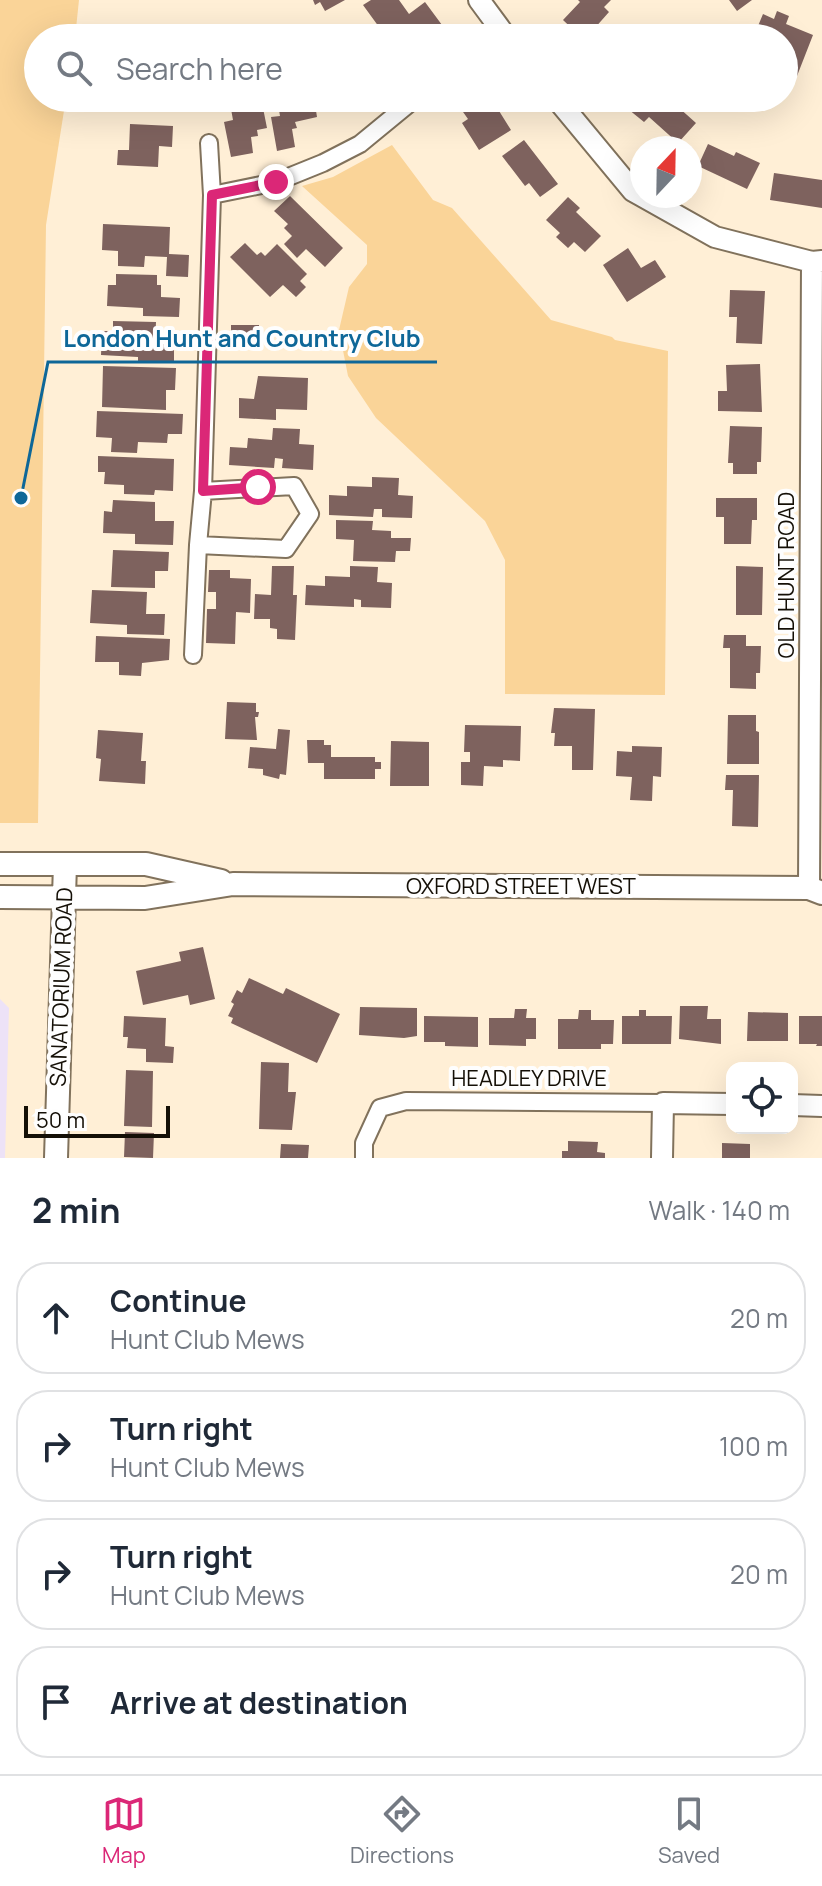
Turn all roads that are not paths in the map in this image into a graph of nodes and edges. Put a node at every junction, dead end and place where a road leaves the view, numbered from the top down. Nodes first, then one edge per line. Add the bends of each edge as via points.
1 (479, 0) edge
2 (492, 24) edge
3 (399, 112) edge
4 (568, 112) edge
5 (209, 143) dead end
6 (630, 187) edge
7 (212, 195) junction
8 (663, 208) edge
9 (817, 262) edge
10 (203, 491) junction
11 (198, 545) junction
12 (193, 655) dead end
13 (0, 864) edge
14 (65, 864) junction
15 (233, 884) junction
16 (818, 888) edge
17 (0, 897) edge
18 (64, 897) junction
19 (663, 1103) junction
20 (726, 1104) edge
21 (798, 1105) edge
22 (822, 1106) edge
23 (56, 1158) edge
24 (364, 1158) edge
25 (662, 1158) edge

1 - 2 street
3 - 7 street via 335,157 276,182
4 - 6 street
5 - 7 street
7 - 10 street
8 - 9 street via 715,237
9 - 16 street, OLD HUNT ROAD
10 - 11 street
10 - 11 street via 294,486 310,514 286,549
11 - 12 street
13 - 14 main road, OXFORD STREET WEST
14 - 15 main road, OXFORD STREET WEST via 146,864
14 - 18 main road, SANATORIUM ROAD
15 - 16 main road, OXFORD STREET WEST
15 - 18 main road, OXFORD STREET WEST via 145,898
17 - 18 main road, OXFORD STREET WEST
18 - 23 main road, SANATORIUM ROAD
19 - 20 street, HEADLEY DRIVE
19 - 24 street, HEADLEY DRIVE via 406,1101 380,1108 364,1143
19 - 25 street
21 - 22 street

